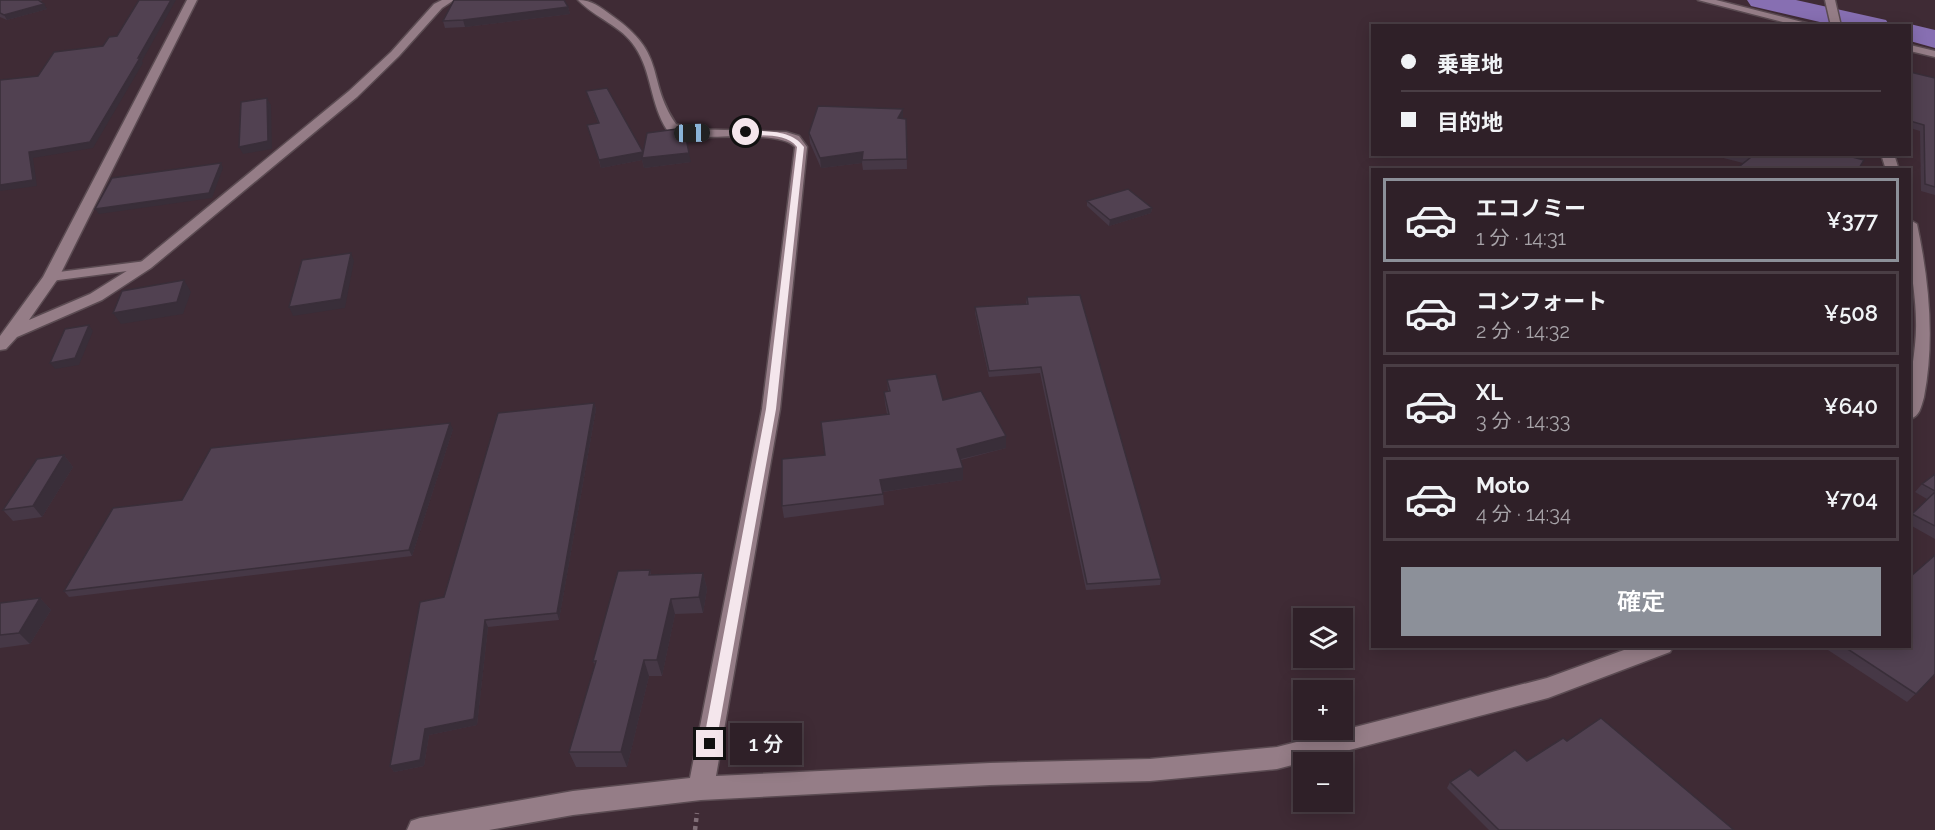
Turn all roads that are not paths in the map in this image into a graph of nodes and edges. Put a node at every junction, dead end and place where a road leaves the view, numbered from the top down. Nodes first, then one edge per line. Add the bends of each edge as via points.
1 (192, 0) edge
2 (449, 0) edge
3 (583, 0) edge
4 (1702, 0) edge
5 (1830, 0) edge
6 (1835, 20) edge
7 (1804, 24) edge
8 (1911, 48) edge
9 (1935, 54) edge
10 (1911, 229) edge
11 (146, 265) junction
12 (51, 277) junction
13 (11, 334) junction
14 (0, 345) edge
15 (1911, 411) edge
16 (1657, 648) edge
17 (701, 788) junction
18 (420, 830) edge

1 - 12 street
2 - 11 street via 438,6 396,54 353,94
3 - 17 street via 638,43 647,59 658,105 671,127 692,133 786,136 801,147 771,409
4 - 7 street
5 - 6 street
8 - 9 street
10 - 15 street via 1922,286 1927,345 1921,386
11 - 12 lane
11 - 13 street via 96,297
12 - 13 street
13 - 14 street
16 - 17 street via 1548,688 1276,758 1150,770
17 - 18 street via 573,803

